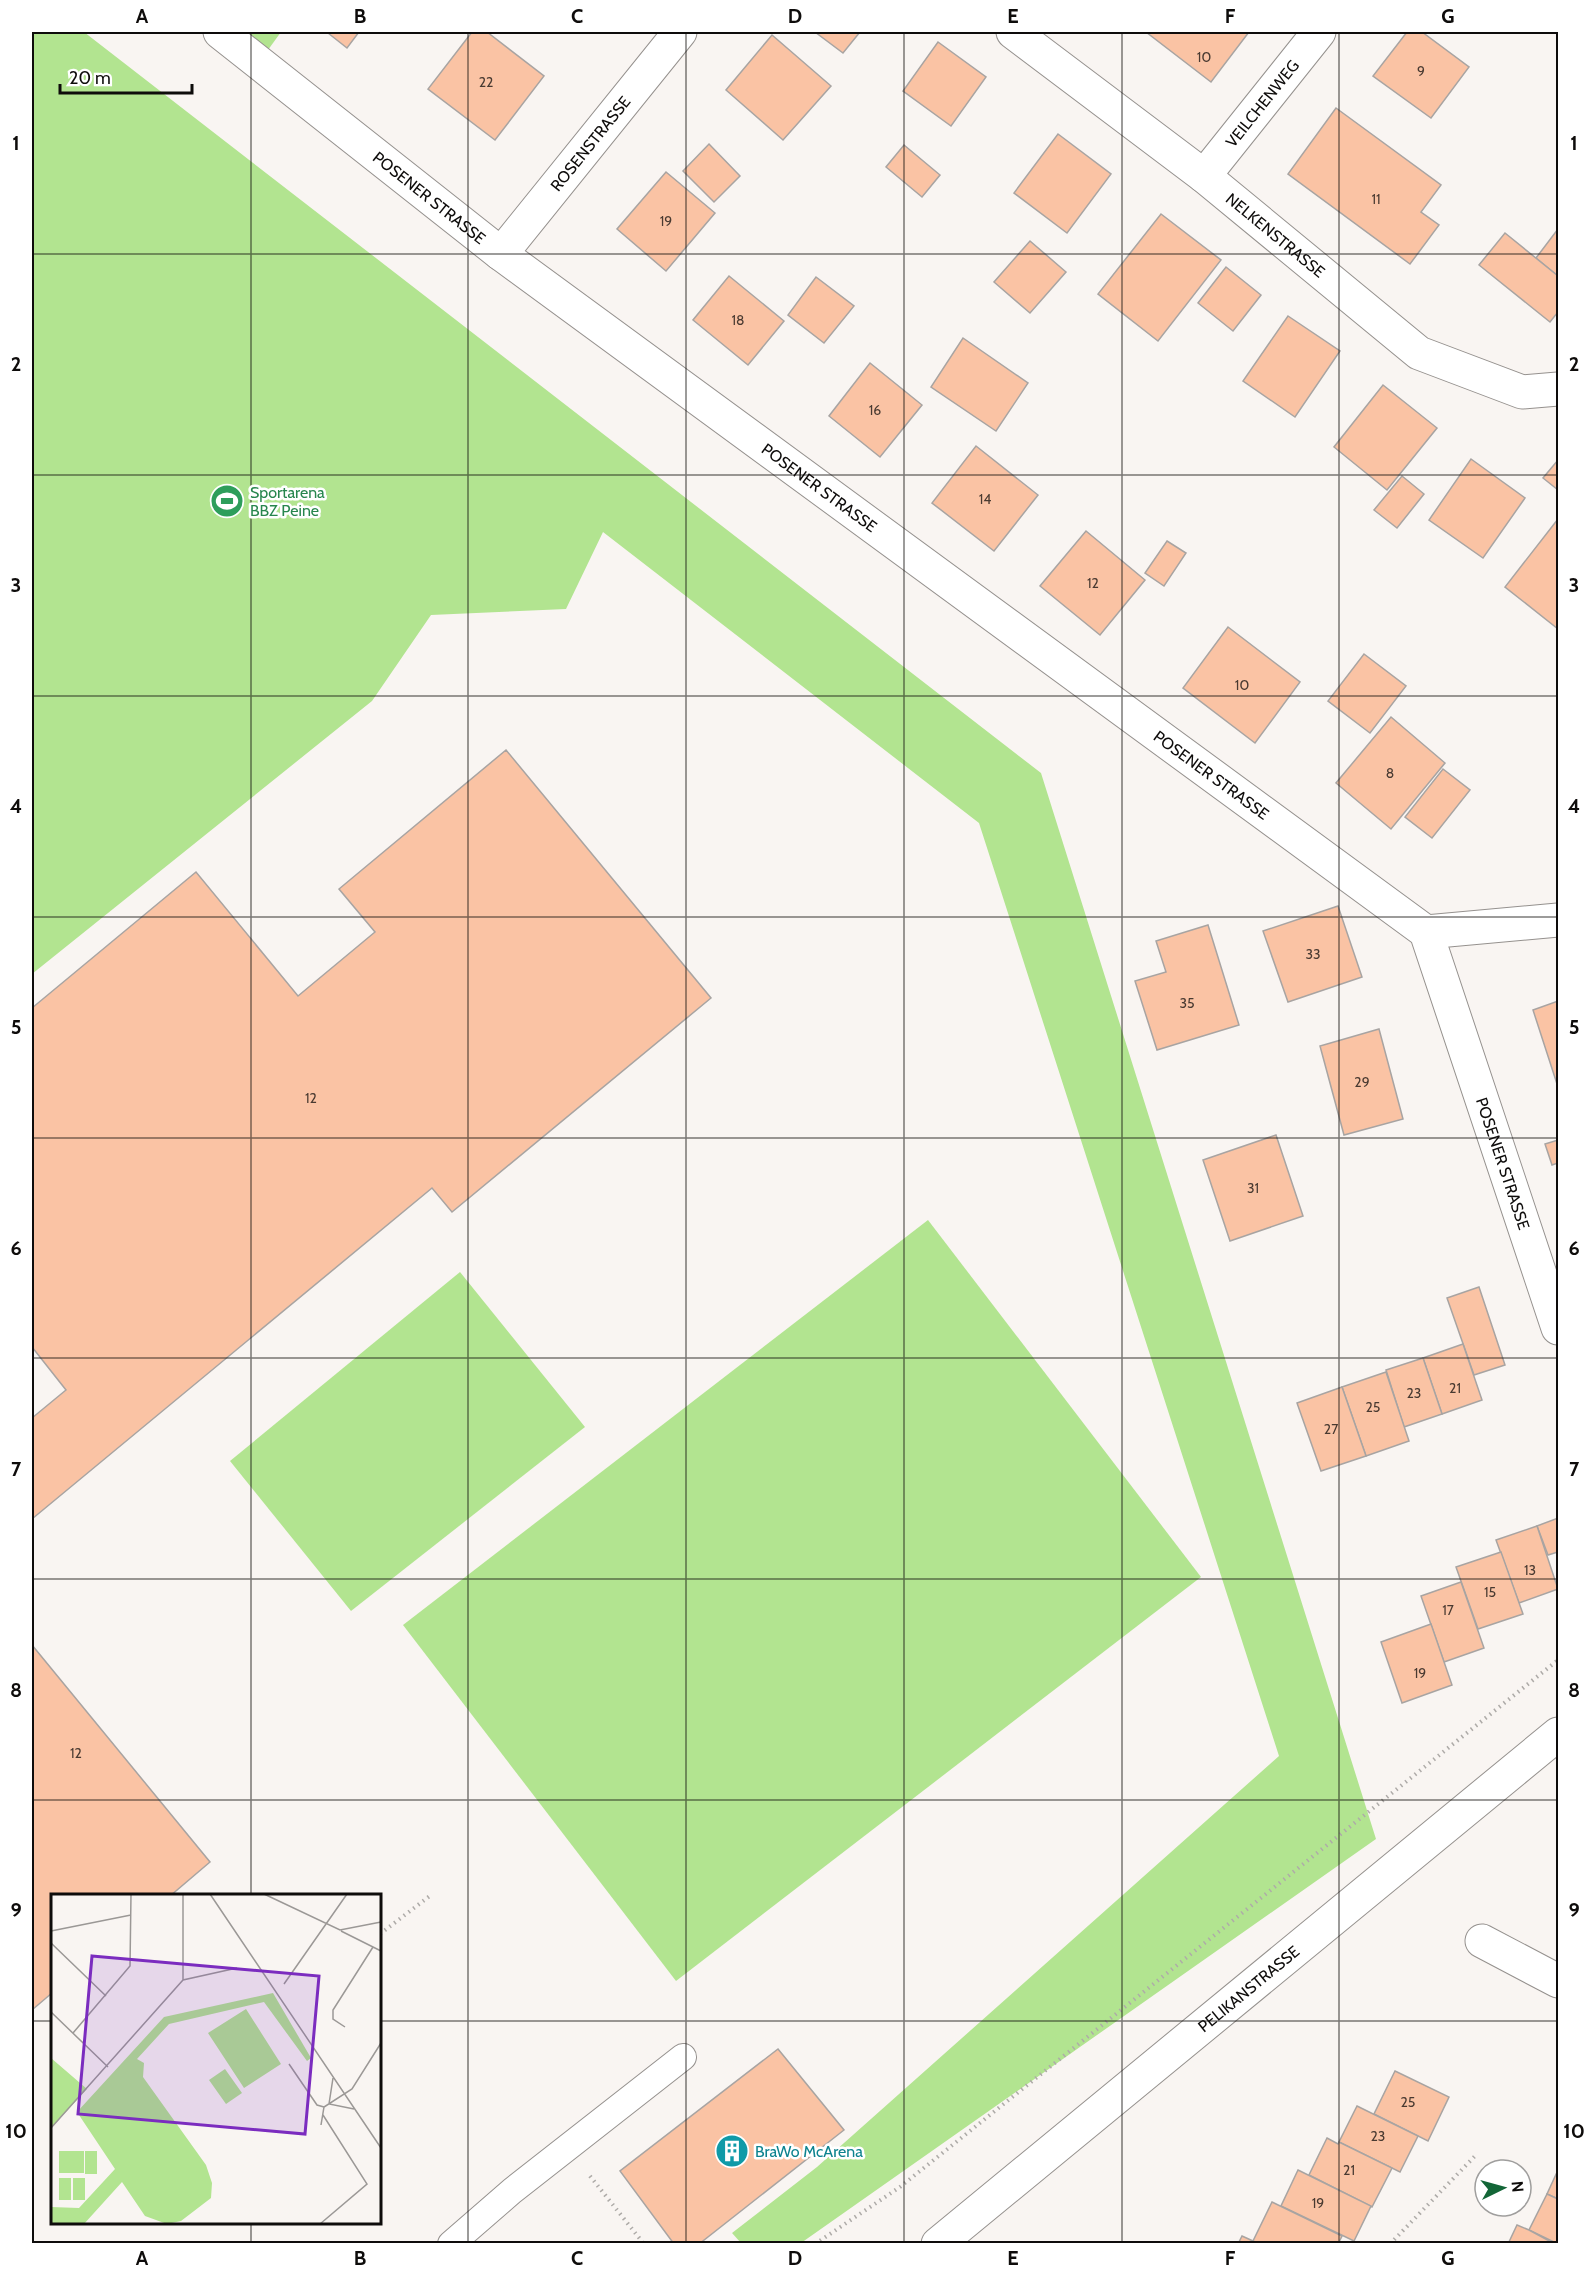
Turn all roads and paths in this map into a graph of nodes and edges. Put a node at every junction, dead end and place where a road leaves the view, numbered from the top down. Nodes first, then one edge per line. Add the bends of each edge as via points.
1 (220, 32) edge
2 (680, 32) edge
3 (1013, 32) edge
4 (1319, 32) edge
5 (1204, 176) junction
6 (501, 254) junction
7 (1558, 389) edge
8 (1558, 920) edge
9 (1426, 932) junction
10 (1558, 1328) edge
11 (1558, 1660) edge
12 (1558, 1734) edge
13 (431, 1895) dead end
14 (381, 1933) edge
15 (1482, 1941) dead end
16 (1558, 1981) edge
17 (683, 2056) dead end
18 (567, 2148) junction
19 (1475, 2156) dead end
20 (451, 2244) edge
21 (644, 2244) edge
22 (815, 2244) edge
23 (938, 2244) edge
24 (1390, 2244) edge

1 - 6 street, POSENER STRASSE
2 - 6 street, ROSENSTRASSE
3 - 5 street, NELKENSTRASSE
4 - 5 street, VEILCHENWEG
5 - 7 street, NELKENSTRASSE via 1419,353 1522,392
6 - 9 street, POSENER STRASSE
8 - 9 street
9 - 10 street, POSENER STRASSE
11 - 22 path via 900,2187
12 - 23 street, PELIKANSTRASSE
13 - 14 path
15 - 16 street
17 - 18 lane
18 - 20 lane
18 - 21 path
19 - 24 path

